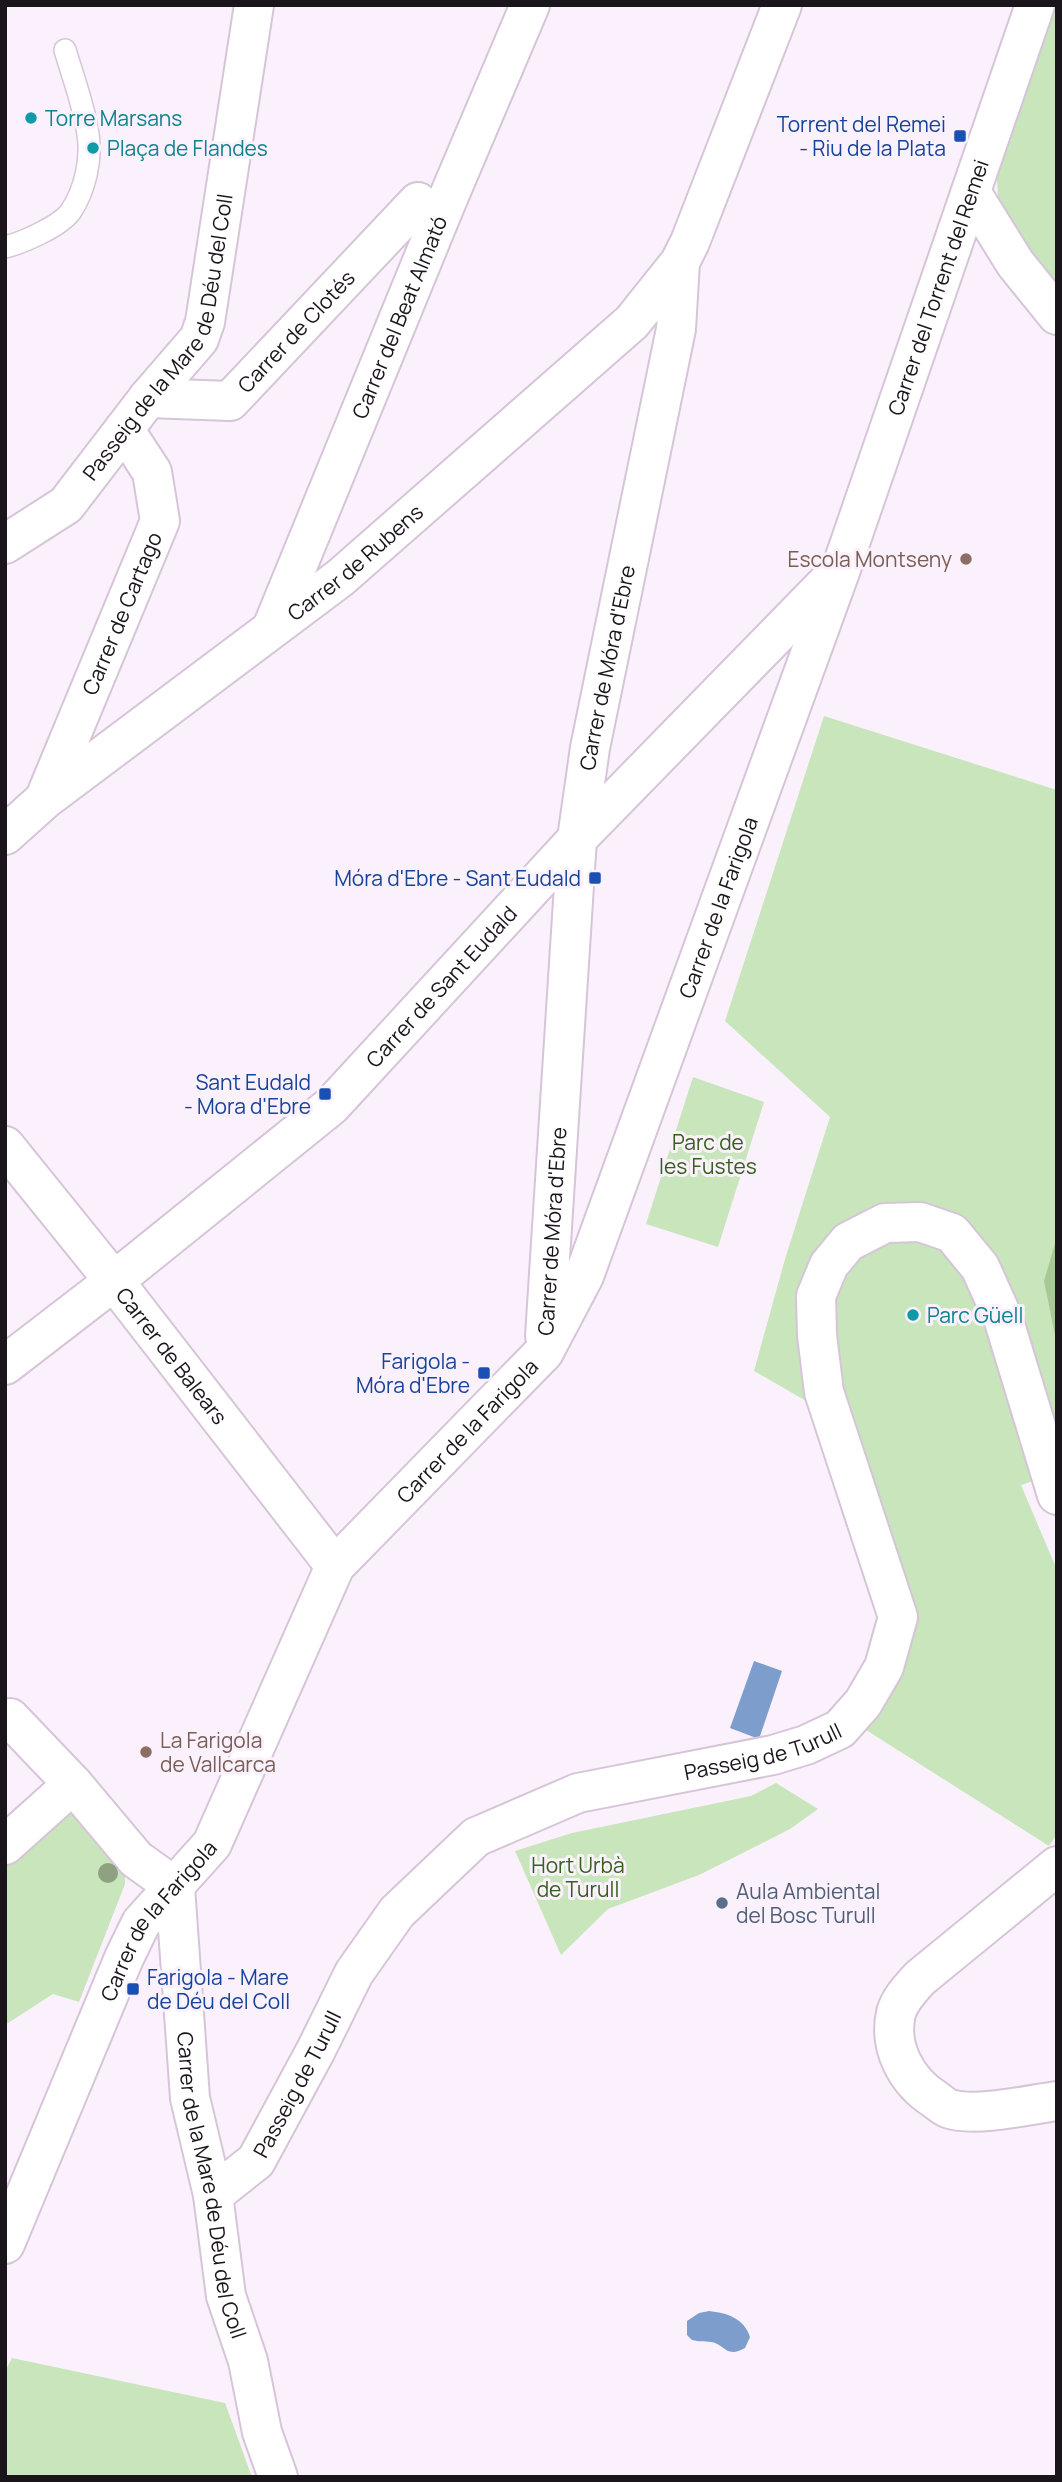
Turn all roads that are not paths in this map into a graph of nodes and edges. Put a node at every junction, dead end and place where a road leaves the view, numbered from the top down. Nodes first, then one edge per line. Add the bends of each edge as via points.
1 (254, 5) edge
2 (530, 5) edge
3 (782, 5) edge
4 (1035, 5) edge
5 (65, 50) dead end
6 (971, 192) junction
7 (418, 202) dead end
8 (5, 247) edge
9 (680, 262) junction
10 (1057, 315) edge
11 (148, 398) junction
12 (124, 429) junction
13 (5, 544) edge
14 (841, 569) junction
15 (271, 630) junction
16 (44, 800) junction
17 (5, 835) edge
18 (577, 839) junction
19 (5, 1146) edge
20 (114, 1281) junction
21 (544, 1352) junction
22 (5, 1365) edge
23 (1057, 1495) edge
24 (335, 1566) junction
25 (8, 1721) edge
26 (73, 1784) junction
27 (5, 1845) edge
28 (1057, 1866) edge
29 (174, 1886) junction
30 (1057, 2101) edge
31 (213, 2195) junction
32 (5, 2244) edge
33 (278, 2477) edge

1 - 11 street, Passeig de la Mare de Déu del Coll via 205,322 199,339
2 - 15 street, Carrer del Beat Almató
3 - 9 street, Carrer de Móra d'Ebre
4 - 6 street, Carrer del Torrent del Remei
5 - 8 lane via 88,134 84,182 70,213 19,244
6 - 10 street via 1015,263
6 - 14 street, Carrer del Torrent del Remei
7 - 11 street, Carrer de Clotés via 230,401
9 - 15 street, Carrer de Rubens via 632,323 340,578
9 - 18 street, Carrer de Móra d'Ebre via 676,329 593,734
11 - 12 street, Passeig de la Mare de Déu del Coll
12 - 13 street, Passeig de la Mare de Déu del Coll via 66,505
12 - 16 street, Carrer de Cartago via 152,472 160,520
14 - 18 street, Carrer de Sant Eudald
14 - 21 street, Carrer de la Farigola via 584,1276
15 - 16 street, Carrer de Rubens
16 - 17 street, Carrer de Rubens
18 - 20 street, Carrer de Sant Eudald via 331,1105
18 - 21 street, Carrer de Móra d'Ebre
19 - 20 street, Carrer de Balears
20 - 22 street, Carrer de Sant Eudald
20 - 24 street, Carrer de Balears
21 - 24 street, Carrer de la Farigola
23 - 31 street, Passeig de Turull via 1003,1318 980,1267 952,1233 920,1222 885,1223 848,1242 829,1265 816,1296 824,1392 898,1617 884,1667 863,1703 840,1729 806,1745 578,1793 476,1836 397,1912 354,1973 256,2161
24 - 29 street, Carrer de la Farigola via 212,1844
25 - 26 street
26 - 27 street
26 - 29 street via 136,1859
28 - 30 street via 920,1978 896,2012 894,2031 906,2073 923,2092 949,2109 983,2111
29 - 31 street, Carrer de la Mare de Déu del Coll via 190,2098
29 - 32 street, Carrer de la Farigola via 141,1923 113,1980
31 - 33 street, Carrer de la Mare de Déu del Coll via 226,2296

